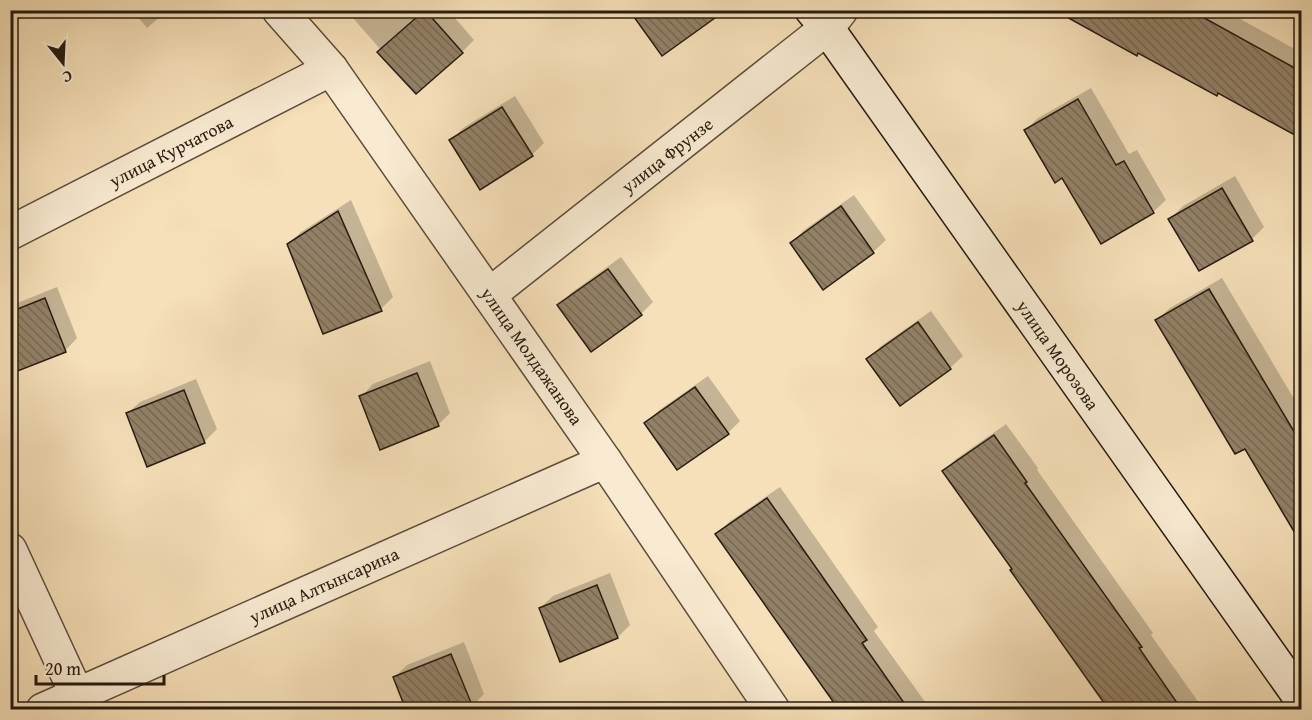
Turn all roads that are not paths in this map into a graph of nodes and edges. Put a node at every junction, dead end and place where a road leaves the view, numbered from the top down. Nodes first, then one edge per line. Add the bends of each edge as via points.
1 (279, 10) edge
2 (827, 16) edge
3 (331, 69) junction
4 (10, 233) edge
5 (489, 295) junction
6 (605, 461) junction
7 (10, 550) edge
8 (1302, 700) edge
9 (80, 702) edge
10 (43, 710) edge
11 (773, 710) edge

1 - 3 street, улица Молдажанова
2 - 5 street, улица Фрунзе
2 - 8 street, улица Морозова
3 - 4 street, улица Курчатова
3 - 5 street, улица Молдажанова
5 - 6 street, улица Молдажанова
6 - 9 street, улица Алтынсарина
6 - 11 street, улица Молдажанова
7 - 9 street
9 - 10 street, улица Алтынсарина

